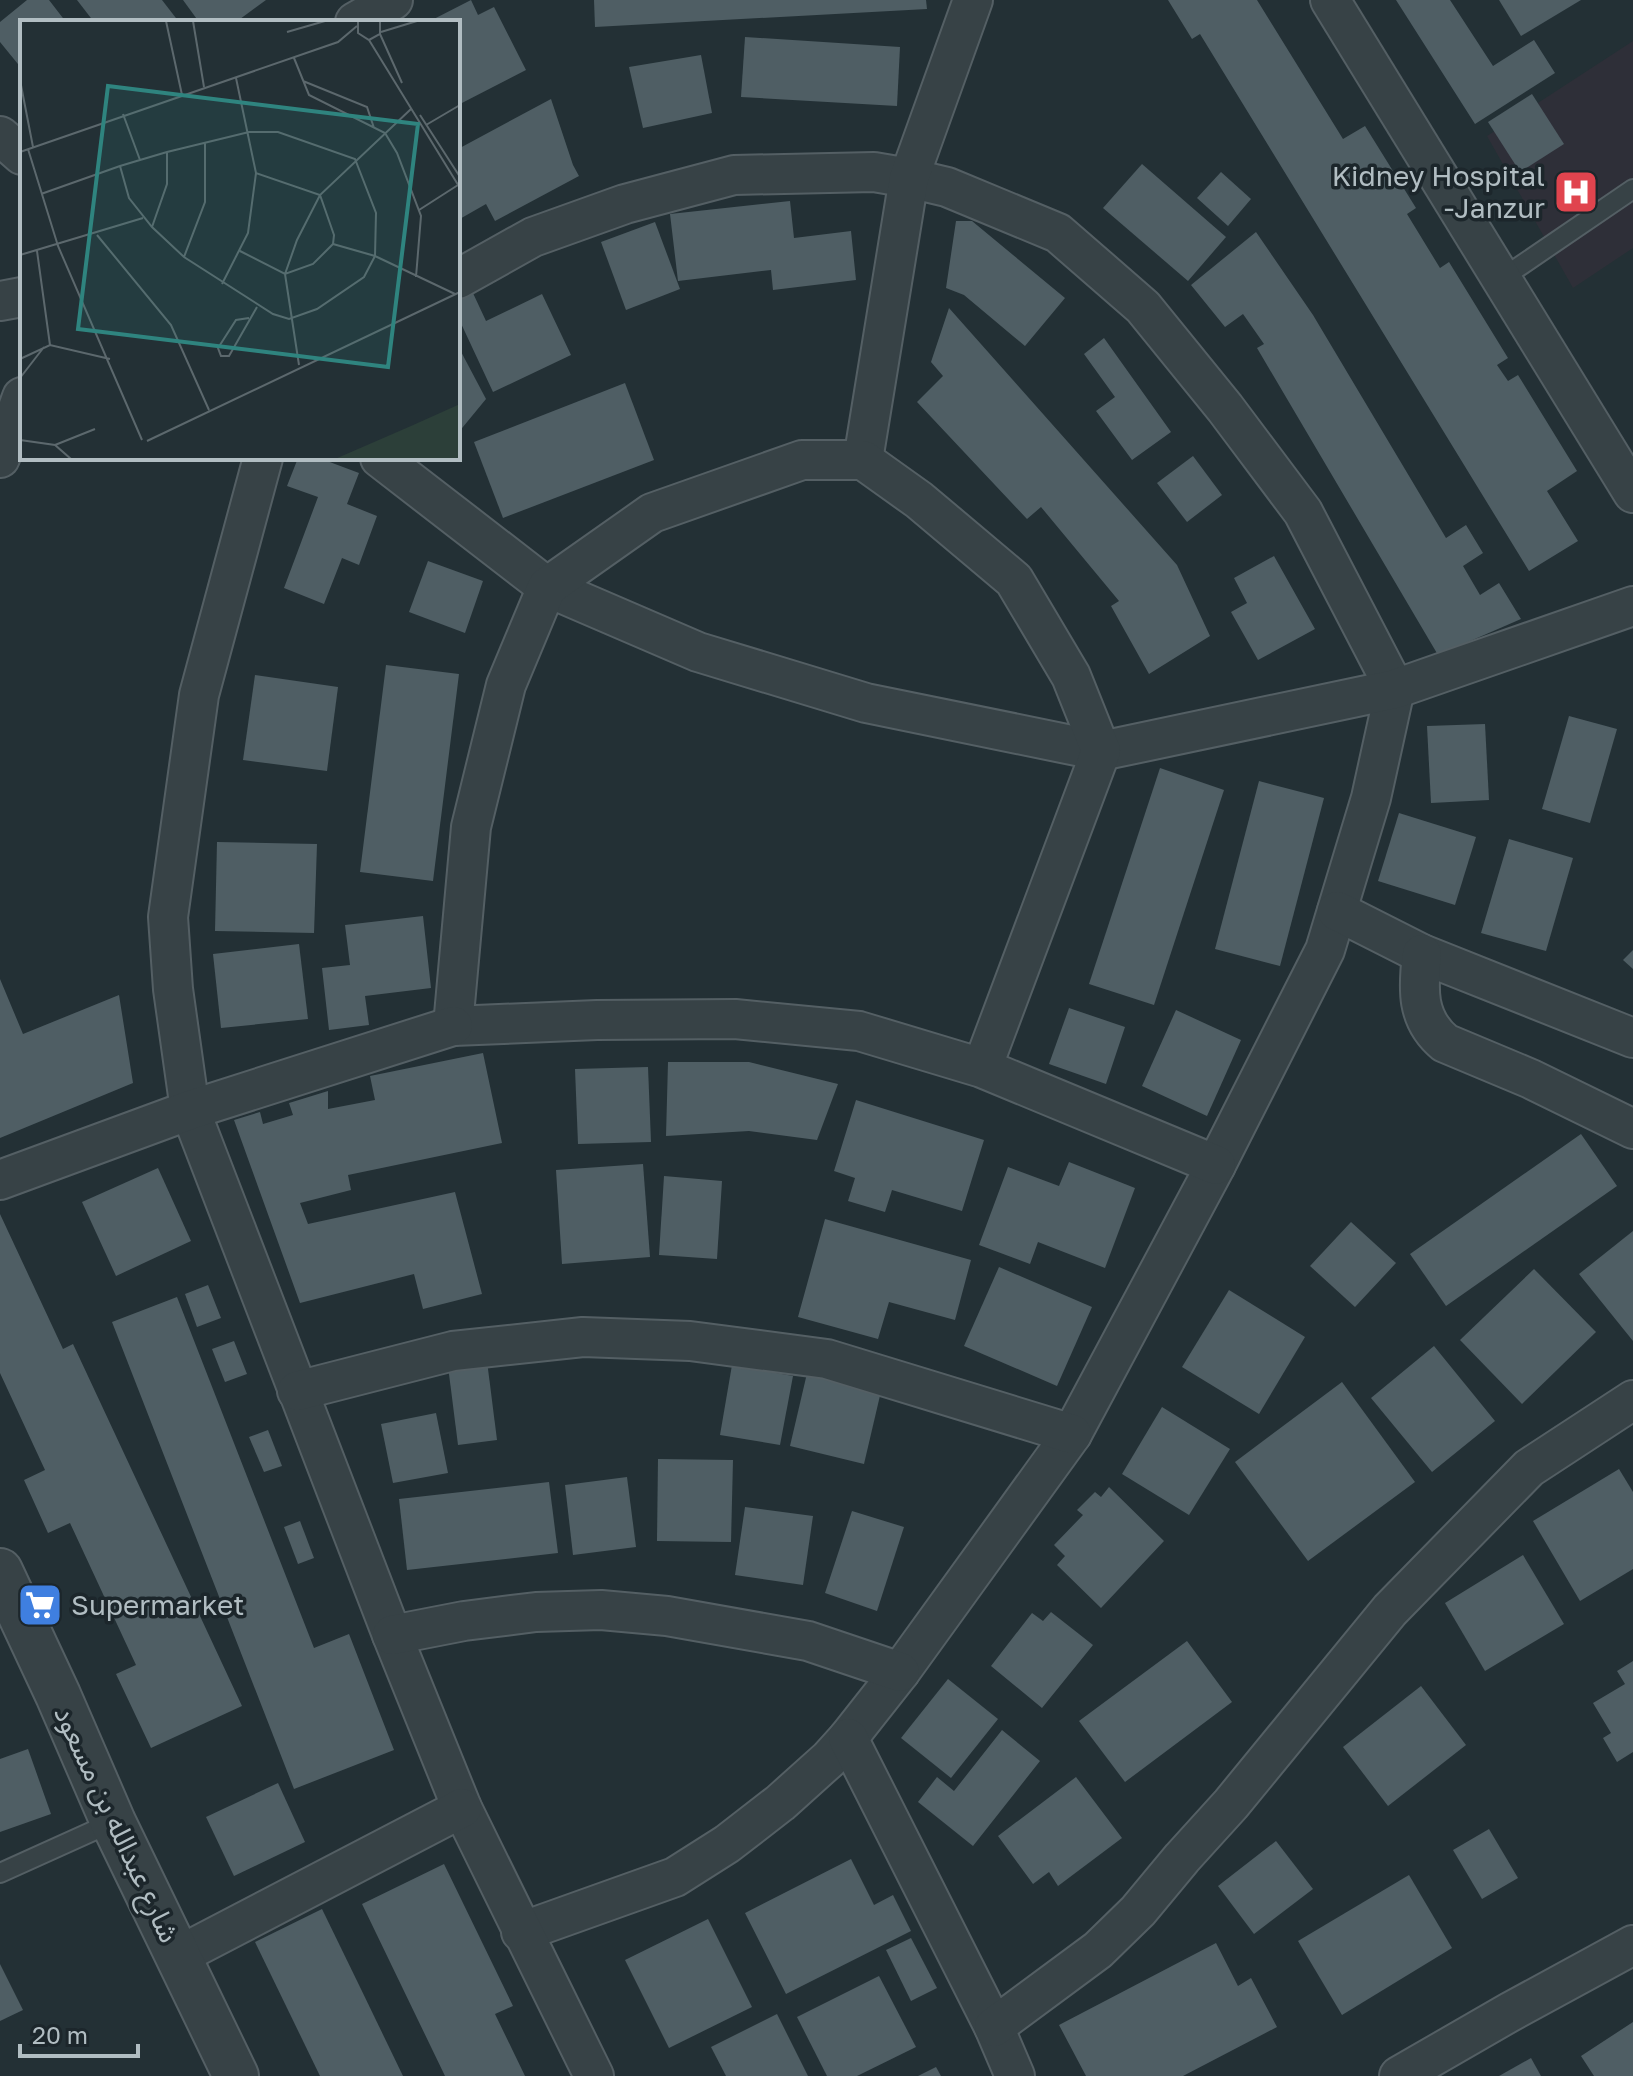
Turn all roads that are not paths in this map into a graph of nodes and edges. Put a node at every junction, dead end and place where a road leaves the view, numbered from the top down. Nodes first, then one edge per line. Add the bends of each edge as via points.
1 (393, 0) edge
2 (973, 0) edge
3 (1330, 0) edge
4 (358, 20) edge
5 (0, 136) edge
6 (20, 153) edge
7 (909, 178) junction
8 (1633, 189) edge
9 (460, 278) edge
10 (1501, 279) junction
11 (20, 297) edge
12 (0, 301) edge
13 (20, 403) edge
14 (0, 458) edge
15 (262, 460) edge
16 (383, 460) edge
17 (863, 460) junction
18 (1633, 493) edge
19 (547, 587) junction
20 (1633, 606) edge
21 (1395, 689) junction
22 (1101, 751) junction
23 (1337, 911) junction
24 (1422, 954) junction
25 (453, 1026) junction
26 (1633, 1038) edge
27 (982, 1068) junction
28 (190, 1110) junction
29 (1633, 1129) edge
30 (1216, 1165) junction
31 (0, 1180) edge
32 (297, 1391) junction
33 (1633, 1400) edge
34 (1072, 1434) junction
35 (1, 1576) edge
36 (392, 1635) junction
37 (900, 1672) junction
38 (848, 1738) junction
39 (462, 1808) junction
40 (113, 1822) junction
41 (0, 1873) edge
42 (521, 1932) junction
43 (1633, 1945) edge
44 (178, 1956) junction
45 (994, 2027) junction
46 (236, 2076) edge
47 (594, 2076) edge
48 (1015, 2076) edge
49 (1399, 2076) edge

1 - 4 street
2 - 7 street
3 - 10 street
5 - 6 street
7 - 9 street via 874,172 734,175 625,204 533,237
7 - 17 street
7 - 21 street via 947,187 1058,233 1143,307 1303,512
8 - 10 lane
10 - 18 street
11 - 12 street
13 - 14 street
15 - 28 street via 199,695 168,917
16 - 19 street
17 - 19 street via 802,460 652,513
17 - 22 street via 1014,580 1071,676
19 - 22 street via 698,652 866,703
19 - 25 street via 506,685 471,827
20 - 21 street
21 - 22 street
21 - 23 street via 1371,798
22 - 27 street
23 - 24 street
23 - 30 street via 1325,950
24 - 26 street
24 - 29 street via 1420,1006 1434,1034
25 - 27 street via 735,1019 859,1031
25 - 28 street
27 - 30 street
28 - 31 street
28 - 32 street
30 - 34 street
32 - 34 street via 453,1351 583,1337 690,1341 827,1359
32 - 36 street
33 - 45 street via 1529,1468 1390,1610 1138,1911 1098,1950
34 - 37 street
35 - 40 street, شارع عبدالله بن مسعود
36 - 37 street via 536,1612 601,1610 808,1641
36 - 39 street
37 - 38 street
38 - 42 street via 780,1803 675,1877
38 - 45 street
39 - 42 street
39 - 44 street
40 - 41 lane
40 - 44 street, شارع عبدالله بن مسعود
42 - 47 street
43 - 49 street
44 - 46 street, شارع عبدالله بن مسعود
45 - 48 street

